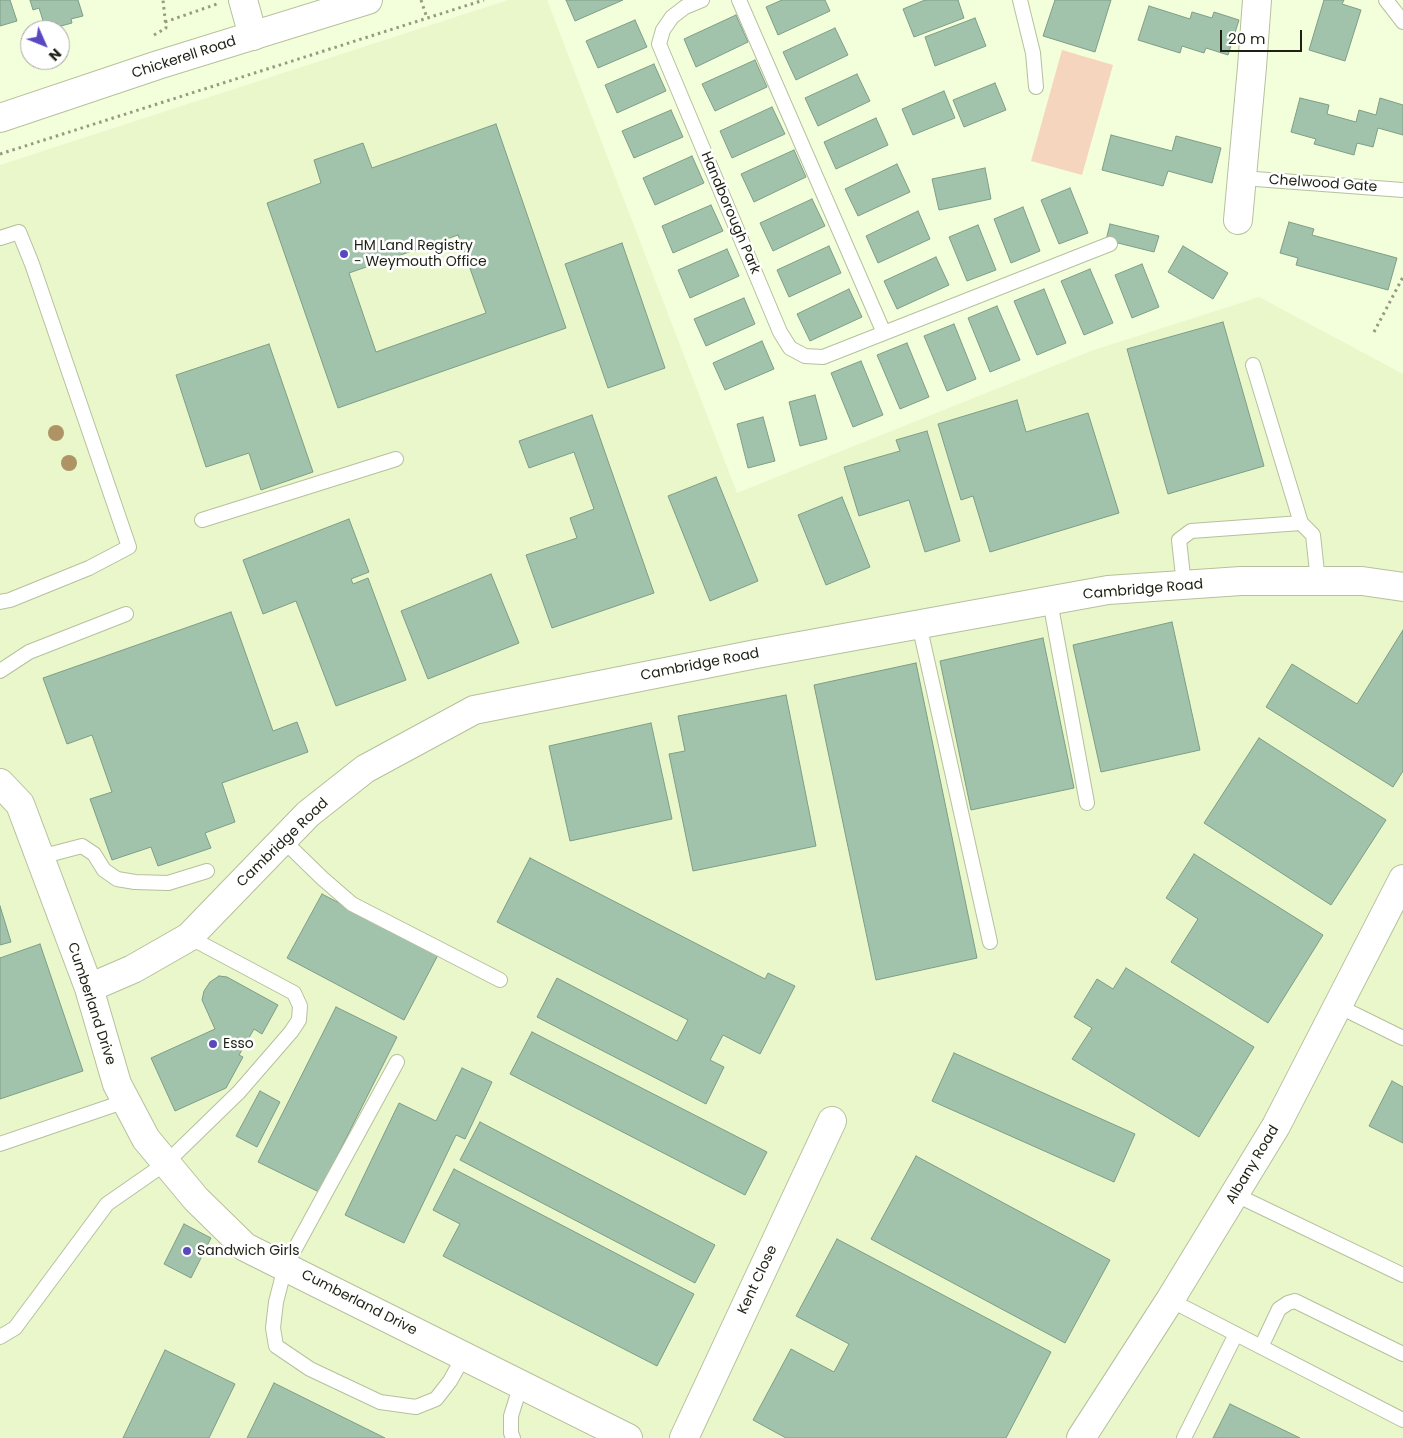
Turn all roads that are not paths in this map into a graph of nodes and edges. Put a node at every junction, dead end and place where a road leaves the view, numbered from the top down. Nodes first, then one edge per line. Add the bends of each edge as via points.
1 (368, 0) edge
2 (702, 0) edge
3 (739, 0) edge
4 (1020, 0) edge
5 (1257, 0) edge
6 (1386, 0) edge
7 (232, 1) edge
8 (1403, 22) edge
9 (253, 36) junction
10 (1036, 86) dead end
11 (0, 118) edge
12 (1242, 178) junction
13 (1403, 190) edge
14 (1238, 220) dead end
15 (0, 238) edge
16 (1110, 244) dead end
17 (884, 333) junction
18 (1254, 365) dead end
19 (396, 459) dead end
20 (202, 520) dead end
21 (1301, 524) junction
22 (1318, 581) junction
23 (1184, 585) junction
24 (1403, 587) edge
25 (1050, 601) junction
26 (0, 602) edge
27 (126, 614) dead end
28 (919, 624) junction
29 (0, 671) edge
30 (0, 783) edge
31 (1087, 803) dead end
32 (283, 840) junction
33 (40, 857) junction
34 (207, 870) dead end
35 (1403, 879) edge
36 (189, 937) junction
37 (990, 942) dead end
38 (500, 980) dead end
39 (89, 988) junction
40 (1338, 1006) junction
41 (1403, 1038) edge
42 (397, 1062) dead end
43 (126, 1102) junction
44 (832, 1121) dead end
45 (0, 1144) edge
46 (166, 1163) junction
47 (1234, 1194) junction
48 (285, 1267) junction
49 (1403, 1275) edge
50 (1170, 1300) junction
51 (1236, 1334) junction
52 (0, 1337) edge
53 (1261, 1347) junction
54 (1403, 1354) edge
55 (464, 1356) junction
56 (521, 1384) junction
57 (1403, 1420) edge
58 (514, 1438) edge
59 (628, 1438) edge
60 (684, 1438) edge
61 (1081, 1438) edge
62 (1184, 1438) edge

1 - 9 street, Chickerell Road
2 - 17 lane, Handborough Park via 672,17 659,44 780,332 790,348 805,356 823,357
3 - 17 lane
4 - 10 lane
5 - 12 street
6 - 8 lane
7 - 9 street
9 - 11 street, Chickerell Road
12 - 13 lane, Chelwood Gate
12 - 14 street
15 - 26 lane via 18,232 32,264 129,547 90,568
16 - 17 lane, Handborough Park
18 - 21 lane
19 - 20 lane
21 - 22 lane via 1313,535
21 - 23 lane via 1191,531 1179,540
22 - 23 street, Cambridge Road
22 - 24 street, Cambridge Road via 1362,581
23 - 25 street, Cambridge Road via 1108,590
25 - 28 street, Cambridge Road
25 - 31 lane
27 - 29 lane via 29,652
28 - 32 street, Cambridge Road via 474,710 365,769 308,814
28 - 37 lane
30 - 33 street, Cumberland Drive via 20,804
32 - 36 street, Cambridge Road
32 - 38 lane via 352,904
33 - 34 lane via 82,846 94,854 104,870 118,879 135,882 168,883
33 - 39 street, Cumberland Drive
35 - 40 street, Albany Road
36 - 39 street, Cambridge Road via 133,969
36 - 46 lane via 294,993 300,1006 299,1020 239,1092
39 - 43 street, Cumberland Drive via 117,1084
40 - 41 lane
40 - 47 street, Albany Road via 1276,1126
42 - 48 lane
43 - 45 lane
43 - 46 street, Cumberland Drive via 146,1138
44 - 60 street, Kent Close
46 - 48 street, Cumberland Drive via 196,1199 245,1247
46 - 52 lane via 107,1204 15,1328
47 - 49 lane
47 - 50 street, Albany Road
48 - 55 street, Cumberland Drive
48 - 55 lane via 273,1328 276,1346 310,1369 380,1402 416,1407 436,1399
50 - 51 lane
50 - 61 street, Albany Road
51 - 53 lane
51 - 62 lane
53 - 54 lane via 1279,1310 1295,1302
53 - 57 lane
55 - 56 street, Cumberland Drive
56 - 58 lane via 511,1416 510,1433
56 - 59 street, Cumberland Drive

